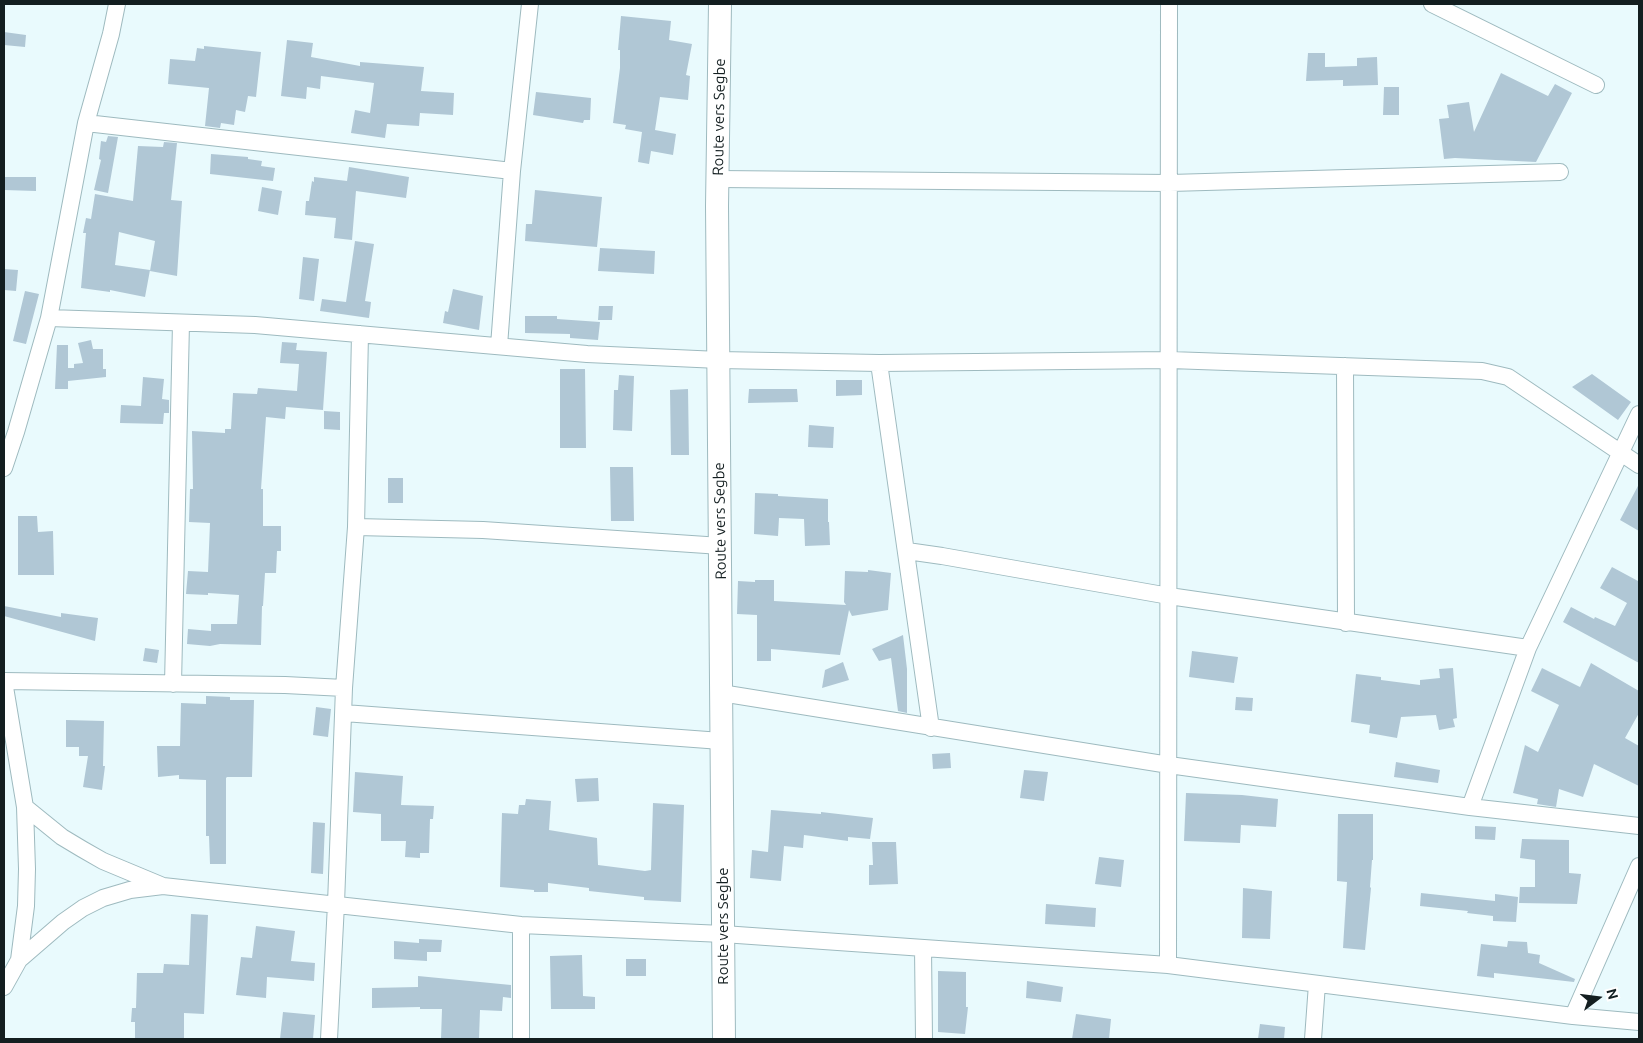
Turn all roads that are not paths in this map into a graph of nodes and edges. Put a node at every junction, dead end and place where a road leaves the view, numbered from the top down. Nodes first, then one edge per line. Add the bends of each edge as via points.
1 (117, 4) edge
2 (530, 4) edge
3 (720, 4) edge
4 (1170, 4) edge
5 (1432, 4) edge
6 (1596, 85) dead end
7 (86, 123) junction
8 (512, 171) junction
9 (1560, 172) dead end
10 (718, 179) junction
11 (1170, 183) junction
12 (49, 318) junction
13 (181, 323) junction
14 (360, 334) junction
15 (499, 346) junction
16 (719, 360) junction
17 (1170, 360) junction
18 (878, 363) junction
19 (1345, 366) junction
20 (1639, 414) edge
21 (1621, 453) junction
22 (1639, 465) edge
23 (4, 468) edge
24 (356, 527) junction
25 (721, 546) junction
26 (907, 551) junction
27 (1169, 596) junction
28 (1346, 623) junction
29 (1528, 648) junction
30 (4, 681) edge
31 (173, 684) junction
32 (344, 688) junction
33 (721, 693) junction
34 (344, 713) junction
35 (931, 728) junction
36 (721, 741) junction
37 (1169, 765) junction
38 (25, 806) junction
39 (1470, 808) junction
40 (1639, 826) edge
41 (1639, 866) edge
42 (163, 886) junction
43 (336, 904) junction
44 (521, 925) junction
45 (723, 934) junction
46 (923, 948) junction
47 (19, 960) junction
48 (1168, 965) junction
49 (1317, 984) junction
50 (4, 988) edge
51 (1573, 1016) junction
52 (1639, 1022) edge
53 (329, 1039) edge
54 (521, 1039) edge
55 (724, 1039) edge
56 (924, 1039) edge
57 (1313, 1039) edge

1 - 7 street
2 - 8 street
3 - 10 main road, Route vers Segbe
4 - 11 street
5 - 6 street
7 - 8 street
7 - 12 street
8 - 15 street
9 - 11 street
10 - 11 street
10 - 16 main road, Route vers Segbe
11 - 17 street
12 - 13 street
12 - 23 street
13 - 14 street
13 - 31 street
14 - 15 street
14 - 24 street
15 - 16 street
16 - 18 street
16 - 25 main road, Route vers Segbe
17 - 18 street
17 - 19 street
17 - 27 street
18 - 26 street
19 - 21 street via 1482,371 1502,375
19 - 28 street
20 - 21 street
21 - 22 street
21 - 29 street
24 - 25 street via 483,530
24 - 32 street
25 - 33 main road, Route vers Segbe
26 - 27 street
26 - 35 street
27 - 28 street
27 - 37 street
28 - 29 street
29 - 39 street
30 - 31 street
30 - 38 street
31 - 32 street
32 - 34 street
33 - 35 street
33 - 36 main road, Route vers Segbe
34 - 36 street
34 - 43 street
35 - 37 street
36 - 45 main road, Route vers Segbe
37 - 39 street
37 - 48 street
38 - 42 street via 82,849
38 - 47 street via 26,906
39 - 40 street
41 - 51 street
42 - 43 street
42 - 47 street via 130,890 83,908
43 - 44 street
43 - 53 street
44 - 45 street
44 - 54 street
45 - 46 street
45 - 55 main road, Route vers Segbe
46 - 48 street
46 - 56 street
47 - 50 street
48 - 49 street
49 - 51 street
49 - 57 street
51 - 52 street

